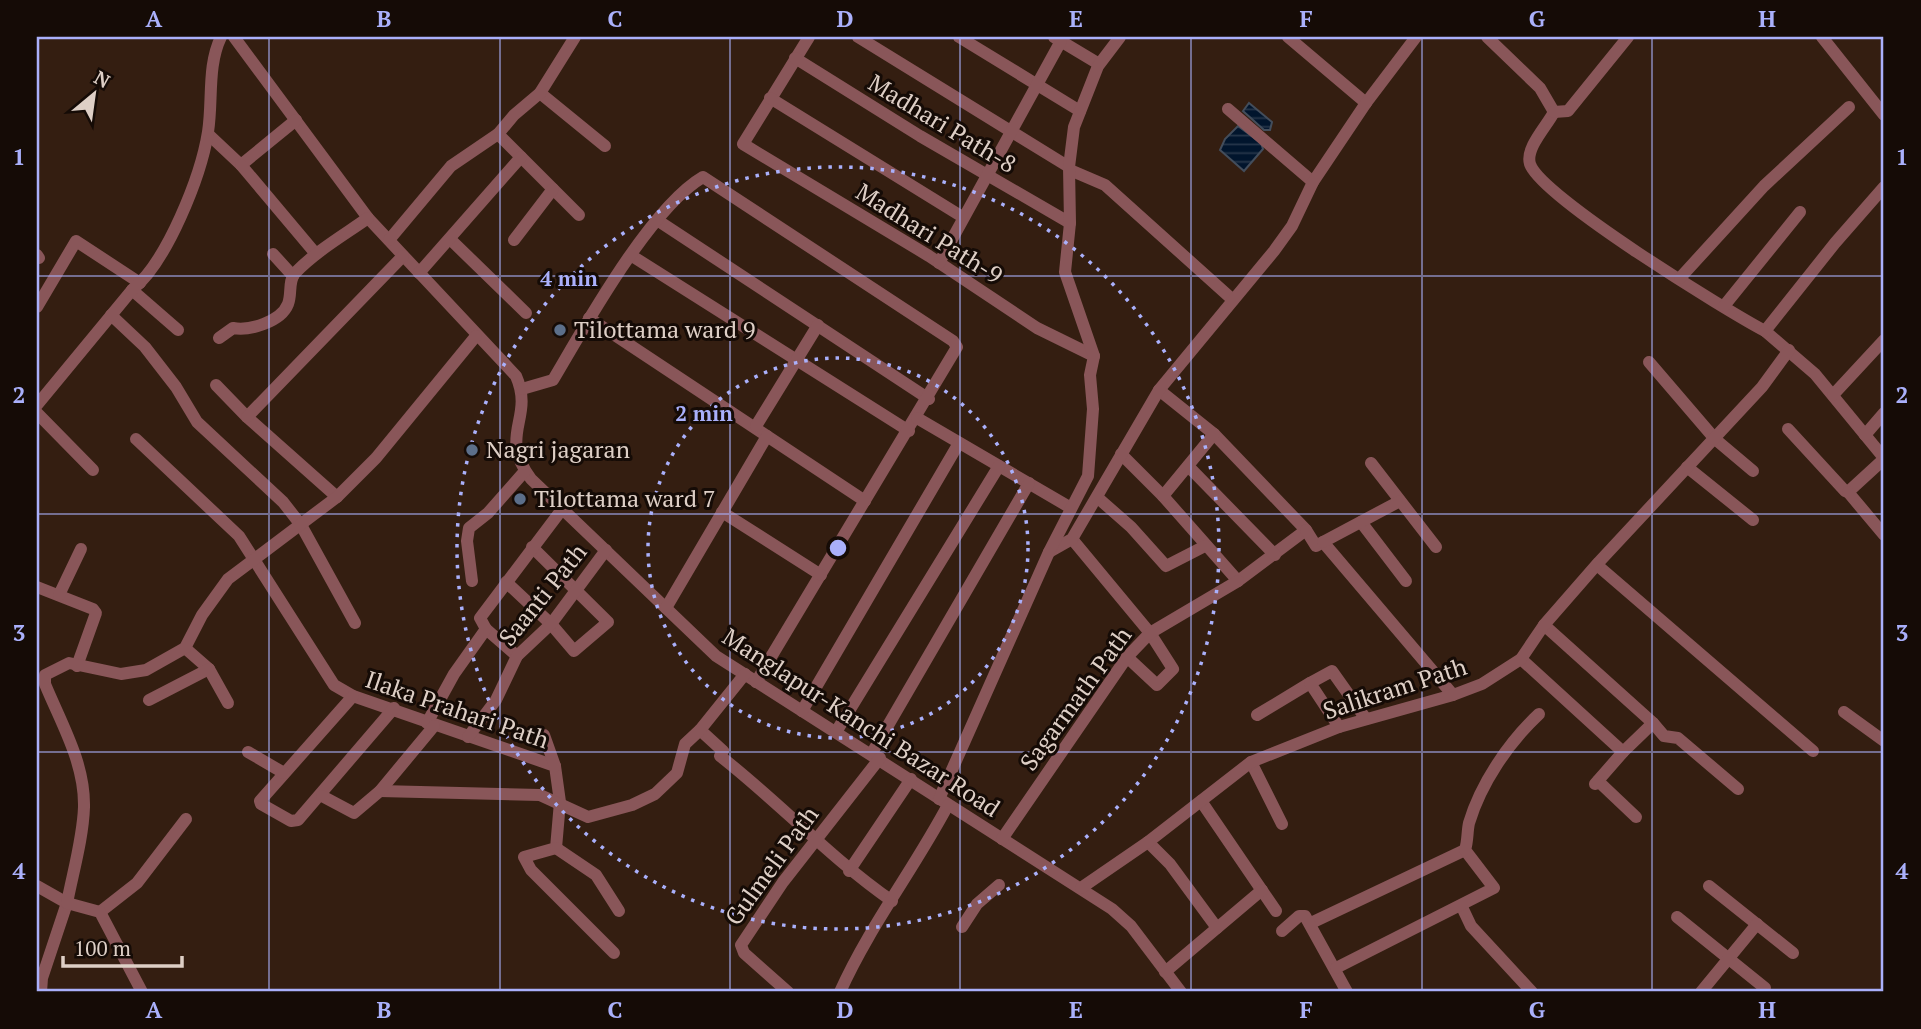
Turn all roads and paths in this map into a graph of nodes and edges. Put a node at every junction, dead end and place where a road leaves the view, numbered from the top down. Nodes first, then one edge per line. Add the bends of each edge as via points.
1 (221, 37) edge
2 (234, 37) edge
3 (575, 37) edge
4 (809, 37) edge
5 (858, 37) edge
6 (959, 37) edge
7 (1121, 37) edge
8 (1288, 37) edge
9 (1416, 37) edge
10 (1487, 37) edge
11 (1628, 37) edge
12 (1822, 37) edge
13 (1057, 39) edge
14 (795, 58) junction
15 (1099, 64) junction
16 (1037, 86) junction
17 (540, 93) junction
18 (770, 98) junction
19 (1366, 103) junction
20 (1849, 107) dead end
21 (1228, 109) dead end
22 (1080, 111) junction
23 (1554, 112) junction
24 (1884, 116) edge
25 (296, 120) junction
26 (1012, 131) junction
27 (208, 134) junction
28 (498, 134) junction
29 (605, 146) dead end
30 (521, 157) junction
31 (242, 165) junction
32 (1070, 169) junction
33 (987, 175) junction
34 (1313, 182) junction
35 (1884, 187) edge
36 (553, 189) junction
37 (1800, 212) dead end
38 (579, 215) dead end
39 (961, 216) junction
40 (368, 218) junction
41 (657, 220) junction
42 (1070, 223) junction
43 (389, 240) junction
44 (451, 240) junction
45 (514, 240) dead end
46 (273, 254) dead end
47 (316, 254) junction
48 (402, 256) junction
49 (632, 256) junction
50 (939, 263) junction
51 (419, 273) junction
52 (293, 276) junction
53 (1680, 278) junction
54 (136, 286) junction
55 (1233, 300) junction
56 (1724, 306) junction
57 (37, 307) edge
58 (526, 313) dead end
59 (111, 314) junction
60 (589, 318) junction
61 (818, 325) junction
62 (178, 330) dead end
63 (1765, 331) junction
64 (476, 336) junction
65 (219, 338) dead end
66 (1884, 340) edge
67 (1789, 350) junction
68 (1094, 356) junction
69 (798, 361) junction
70 (1649, 362) dead end
71 (216, 385) dead end
72 (522, 388) junction
73 (1159, 390) junction
74 (1833, 395) junction
75 (929, 399) junction
76 (37, 405) edge
77 (37, 413) edge
78 (1884, 413) edge
79 (247, 417) junction
80 (917, 418) junction
81 (756, 426) junction
82 (1788, 429) dead end
83 (909, 431) junction
84 (1214, 434) junction
85 (1864, 435) junction
86 (766, 436) junction
87 (136, 439) dead end
88 (1716, 439) junction
89 (959, 443) junction
90 (1121, 454) junction
91 (1884, 459) edge
92 (1371, 463) dead end
93 (999, 466) junction
94 (1188, 466) junction
95 (1687, 467) junction
96 (93, 470) dead end
97 (525, 471) junction
98 (1753, 471) dead end
99 (1029, 483) junction
100 (1848, 492) junction
101 (1163, 496) junction
102 (337, 497) junction
103 (1098, 498) junction
104 (865, 501) junction
105 (1400, 501) junction
106 (563, 508) junction
107 (1071, 508) junction
108 (722, 513) junction
109 (1753, 520) dead end
110 (1361, 522) junction
111 (301, 525) junction
112 (1306, 530) junction
113 (1884, 535) edge
114 (1072, 539) junction
115 (1323, 542) junction
116 (1205, 546) junction
117 (532, 547) junction
118 (1436, 547) dead end
119 (81, 549) dead end
120 (606, 550) junction
121 (1049, 552) junction
122 (1275, 555) junction
123 (254, 561) junction
124 (1597, 565) junction
125 (821, 575) junction
126 (472, 581) dead end
127 (1238, 581) junction
128 (1406, 581) dead end
129 (506, 582) junction
130 (37, 587) edge
131 (576, 591) junction
132 (59, 595) junction
133 (666, 608) junction
134 (355, 623) dead end
135 (551, 624) junction
136 (1544, 625) junction
137 (485, 629) junction
138 (1150, 633) junction
139 (185, 648) junction
140 (517, 656) junction
141 (1127, 657) junction
142 (1521, 659) junction
143 (77, 666) junction
144 (209, 669) junction
145 (745, 674) junction
146 (756, 682) junction
147 (1310, 683) junction
148 (1453, 695) junction
149 (353, 696) junction
150 (149, 700) dead end
151 (229, 703) dead end
152 (394, 709) junction
153 (802, 711) junction
154 (1844, 712) dead end
155 (1539, 714) dead end
156 (1257, 715) dead end
157 (1366, 719) junction
158 (1653, 723) junction
159 (431, 724) junction
160 (1339, 727) junction
161 (700, 730) junction
162 (836, 732) junction
163 (544, 735) dead end
164 (468, 737) junction
165 (1884, 741) edge
166 (1813, 751) dead end
167 (248, 752) dead end
168 (1623, 752) junction
169 (876, 756) junction
170 (1251, 762) junction
171 (555, 766) junction
172 (284, 773) junction
173 (911, 779) junction
174 (1738, 789) dead end
175 (380, 791) junction
176 (322, 796) junction
177 (1201, 801) junction
178 (559, 802) junction
179 (943, 802) junction
180 (1636, 817) dead end
181 (186, 819) dead end
182 (1282, 824) dead end
183 (817, 837) junction
184 (1002, 839) junction
185 (1148, 842) junction
186 (556, 848) junction
187 (1465, 850) junction
188 (849, 871) junction
189 (999, 885) dead end
190 (37, 886) edge
191 (1709, 886) dead end
192 (1081, 888) junction
193 (1262, 890) junction
194 (892, 901) junction
195 (67, 903) junction
196 (1462, 907) junction
197 (618, 911) dead end
198 (1276, 911) dead end
199 (100, 912) junction
200 (1677, 917) dead end
201 (1311, 923) junction
202 (1757, 924) junction
203 (962, 926) dead end
204 (1217, 928) junction
205 (1282, 931) dead end
206 (614, 953) dead end
207 (1793, 953) dead end
208 (1727, 959) junction
209 (1336, 968) junction
210 (1165, 971) junction
211 (1765, 988) dead end
212 (41, 992) edge
213 (142, 992) edge
214 (788, 992) edge
215 (840, 992) edge
216 (1181, 992) edge
217 (1347, 992) edge
218 (1532, 992) edge
219 (1701, 992) edge

1 - 27 street via 214,54
2 - 25 street
3 - 17 street
4 - 14 street
5 - 26 street
6 - 16 street
7 - 15 street
8 - 19 street
9 - 19 street
10 - 23 street via 1540,88
11 - 23 street via 1567,111
12 - 24 street
13 - 15 street
13 - 16 street
14 - 18 street
14 - 33 street, Madhari Path-8
15 - 22 street
16 - 22 street
16 - 26 street
17 - 28 street
17 - 29 street
18 - 39 street
18 - 50 street, Madhari Path-9 via 743,144
19 - 34 street
20 - 53 street via 1765,186
21 - 34 street
22 - 32 street
23 - 53 street via 1530,152 1530,163 1544,185 1591,222
25 - 31 street
25 - 40 street
26 - 32 street
26 - 33 street
27 - 31 street
27 - 54 street via 176,226 163,252
28 - 30 street
28 - 43 street via 452,166
30 - 36 street
30 - 44 street
31 - 47 street
32 - 42 street
32 - 55 street via 1104,185
33 - 39 street
33 - 42 street, Madhari Path-8
34 - 55 street via 1292,226
35 - 63 street
36 - 38 street
36 - 45 street
37 - 56 street
39 - 50 street
40 - 43 street
40 - 47 street
41 - 49 street
41 - 61 street
41 - 75 street via 703,177 945,335 957,347
42 - 68 street via 1065,272
43 - 48 street
44 - 51 street
44 - 58 street
46 - 52 street
47 - 52 street
48 - 51 street
48 - 79 street
49 - 60 street
49 - 69 street
50 - 68 street, Madhari Path-9 via 1037,328
51 - 64 street
52 - 65 street via 283,313 246,331 233,328
53 - 56 street
54 - 57 street via 76,242
54 - 59 street
54 - 62 street
55 - 73 street
56 - 63 street
59 - 76 street
59 - 111 street via 145,347 197,422 283,502
60 - 72 street via 553,380
60 - 81 street
61 - 69 street
61 - 75 street
63 - 67 street
64 - 72 street via 510,367
64 - 102 street via 376,458
66 - 74 street
67 - 74 street
67 - 88 street, Salikram Path
68 - 107 street via 1088,476
69 - 81 street
69 - 83 street
70 - 88 street
71 - 79 street
72 - 97 street, Manglapur-Kanchi Bazar Road via 524,399 514,438 517,459
73 - 84 street
73 - 90 street
74 - 85 street
75 - 80 street
77 - 96 street
78 - 85 street
79 - 102 street
80 - 83 street
80 - 89 street
81 - 86 street
82 - 100 street
83 - 104 street
84 - 94 street
84 - 112 street
85 - 91 street
86 - 104 street
86 - 108 street
87 - 123 street, Ilaka Prahari Path via 239,536
88 - 95 street, Salikram Path
88 - 98 street
89 - 93 street
89 - 153 street
90 - 101 street
90 - 103 street
91 - 100 street
92 - 105 street
93 - 99 street
93 - 162 street
94 - 101 street
94 - 122 street
95 - 109 street
95 - 124 street, Salikram Path
97 - 106 street, Manglapur-Kanchi Bazar Road
97 - 126 street via 469,528
99 - 107 street
99 - 169 street, Gulmeli Path
100 - 113 street
101 - 116 street
102 - 111 street
103 - 114 street
103 - 116 street via 1166,566
104 - 125 street
105 - 110 street
105 - 118 street
106 - 117 street
106 - 120 street, Manglapur-Kanchi Bazar Road
107 - 121 street
108 - 125 street
108 - 133 street
110 - 115 street
110 - 128 street
111 - 123 street
111 - 134 street
112 - 115 street via 1316,546
112 - 122 street, Sagarmath Path
114 - 121 street
114 - 138 street
115 - 148 street
116 - 127 street
117 - 129 street
117 - 131 street
119 - 132 street
120 - 131 street, Saanti Path
120 - 133 street, Manglapur-Kanchi Bazar Road
121 - 179 street
122 - 127 street, Sagarmath Path
123 - 139 street via 228,579
123 - 149 street, Ilaka Prahari Path via 334,685
124 - 136 street, Salikram Path
124 - 166 street
125 - 146 street
127 - 138 street, Sagarmath Path
129 - 135 street
129 - 137 street via 480,618
130 - 132 street
131 - 135 street, Saanti Path
131 - 135 street via 608,622 574,651
132 - 143 street via 96,613
133 - 145 street, Manglapur-Kanchi Bazar Road via 716,656
135 - 140 street, Saanti Path
136 - 142 street, Salikram Path
136 - 158 street
137 - 140 street
137 - 159 street via 454,674
138 - 141 street, Sagarmath Path
138 - 141 street via 1173,670 1157,685
139 - 143 street via 146,670 121,674
139 - 144 street
140 - 164 street, Saanti Path via 496,700
141 - 184 street, Sagarmath Path
142 - 148 street, Salikram Path via 1482,684
142 - 168 street
143 - 195 street via 69,663 45,675 69,737 84,806
144 - 150 street
144 - 151 street
145 - 146 street, Manglapur-Kanchi Bazar Road
145 - 161 street
146 - 153 street, Manglapur-Kanchi Bazar Road
147 - 156 street
147 - 157 street via 1334,671
147 - 160 street
148 - 157 street, Salikram Path
149 - 152 street, Ilaka Prahari Path
149 - 172 street
152 - 159 street, Ilaka Prahari Path
152 - 176 street
153 - 162 street, Manglapur-Kanchi Bazar Road
154 - 165 street
155 - 187 street via 1519,733 1484,789 1469,824
157 - 160 street, Salikram Path
158 - 168 street
158 - 174 street via 1664,736 1678,738
159 - 164 street, Ilaka Prahari Path
159 - 175 street
160 - 170 street, Salikram Path
161 - 178 street via 685,744 677,773 644,801 588,817
161 - 183 street via 723,751 720,756
162 - 169 street, Manglapur-Kanchi Bazar Road
163 - 171 street
164 - 171 street, Ilaka Prahari Path
167 - 172 street
168 - 180 street via 1596,783
169 - 173 street, Manglapur-Kanchi Bazar Road
169 - 183 street, Gulmeli Path
170 - 177 street, Salikram Path
170 - 182 street
171 - 178 street, Ilaka Prahari Path
172 - 176 street via 261,804 295,822
173 - 179 street, Manglapur-Kanchi Bazar Road
173 - 188 street
175 - 176 street via 354,813
175 - 178 street via 540,795
177 - 185 street, Salikram Path
177 - 193 street
178 - 186 street, Ilaka Prahari Path
179 - 184 street, Manglapur-Kanchi Bazar Road
179 - 194 street via 919,858
181 - 199 street via 137,883
183 - 188 street
183 - 214 street, Gulmeli Path via 760,912 740,947
184 - 192 street, Manglapur-Kanchi Bazar Road
185 - 192 street, Salikram Path
185 - 204 street
186 - 197 street via 596,875
186 - 206 street via 524,857 531,870
187 - 196 street via 1494,888
187 - 201 street
188 - 194 street
189 - 203 street
190 - 195 street
191 - 202 street
192 - 210 street, Manglapur-Kanchi Bazar Road via 1126,921
193 - 198 street
193 - 204 street
194 - 215 street via 855,958
195 - 199 street
195 - 212 street
196 - 209 street
196 - 218 street via 1471,926
199 - 213 street
200 - 208 street
201 - 205 street via 1299,916
201 - 209 street
202 - 207 street
202 - 208 street
204 - 210 street
208 - 211 street
208 - 219 street
209 - 217 street
210 - 216 street, Manglapur-Kanchi Bazar Road

